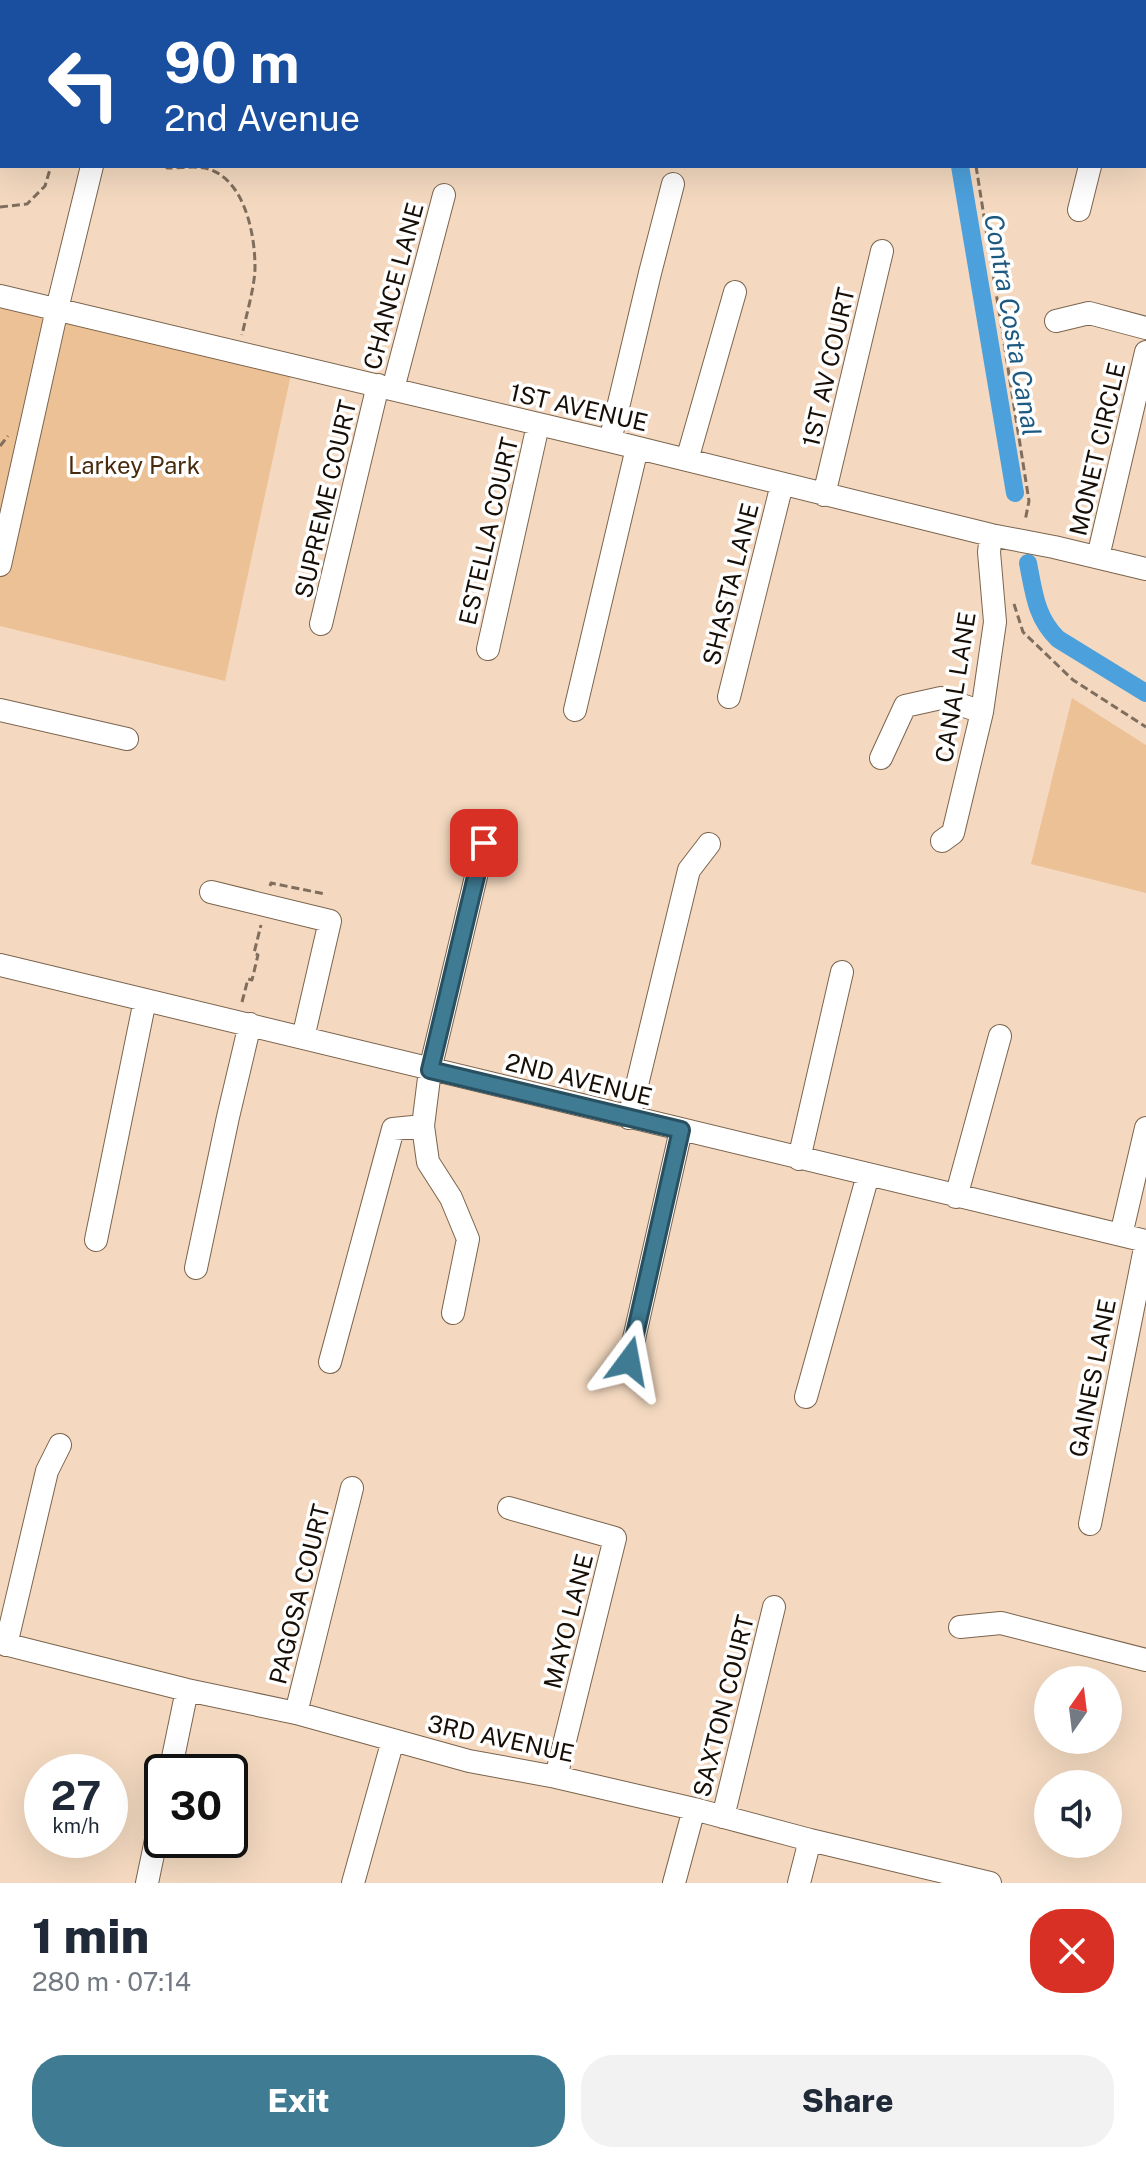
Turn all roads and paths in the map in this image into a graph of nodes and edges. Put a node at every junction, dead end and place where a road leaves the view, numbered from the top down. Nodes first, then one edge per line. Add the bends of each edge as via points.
1 (50, 168) edge
2 (92, 168) edge
3 (167, 168) edge
4 (205, 168) edge
5 (205, 168) edge
6 (976, 168) edge
7 (1090, 168) edge
8 (673, 184) dead end
9 (444, 195) dead end
10 (0, 207) edge
11 (1079, 210) dead end
12 (882, 251) dead end
13 (735, 292) dead end
14 (0, 296) edge
15 (57, 309) junction
16 (1056, 321) dead end
17 (1146, 328) edge
18 (239, 352) junction
19 (1146, 352) edge
20 (386, 387) junction
21 (538, 425) junction
22 (610, 441) junction
23 (637, 448) junction
24 (687, 460) junction
25 (782, 484) junction
26 (824, 495) junction
27 (991, 535) junction
28 (1017, 539) junction
29 (1098, 557) junction
30 (0, 565) edge
31 (1146, 569) edge
32 (1011, 592) dead end
33 (321, 624) dead end
34 (488, 649) dead end
35 (729, 697) dead end
36 (0, 710) edge
37 (575, 710) dead end
38 (982, 712) junction
39 (1146, 727) edge
40 (127, 739) dead end
41 (881, 758) dead end
42 (942, 841) dead end
43 (484, 843) dead end
44 (709, 844) dead end
45 (211, 892) dead end
46 (325, 894) dead end
47 (266, 906) junction
48 (0, 965) edge
49 (842, 972) dead end
50 (145, 1000) junction
51 (245, 1015) junction
52 (1000, 1036) dead end
53 (303, 1038) junction
54 (430, 1070) junction
55 (629, 1118) junction
56 (423, 1126) junction
57 (1146, 1128) edge
58 (681, 1130) junction
59 (799, 1159) junction
60 (868, 1175) junction
61 (956, 1197) junction
62 (1121, 1235) junction
63 (96, 1240) dead end
64 (1146, 1242) edge
65 (196, 1268) dead end
66 (453, 1313) dead end
67 (629, 1361) dead end
68 (330, 1362) dead end
69 (806, 1397) dead end
70 (60, 1445) dead end
71 (352, 1488) dead end
72 (509, 1508) dead end
73 (1090, 1524) dead end
74 (774, 1607) dead end
75 (960, 1627) dead end
76 (3, 1644) edge
77 (1146, 1660) edge
78 (187, 1690) junction
79 (296, 1713) junction
80 (393, 1740) junction
81 (174, 1754) edge
82 (556, 1777) junction
83 (694, 1809) junction
84 (723, 1817) junction
85 (810, 1840) junction
86 (152, 1858) edge
87 (147, 1883) edge
88 (353, 1883) edge
89 (674, 1883) edge
90 (799, 1883) edge
91 (990, 1883) edge

1 - 10 path via 45,186 27,204
2 - 15 street
3 - 4 path
5 - 18 path via 225,177 241,198 249,225 255,269
6 - 28 path via 1029,501
7 - 11 street
8 - 22 street
9 - 20 street, CHANCE LANE
12 - 26 street, 1ST AV COURT
13 - 24 street
14 - 15 street, 1ST AVENUE
15 - 18 street, 1ST AVENUE
15 - 30 street
16 - 17 street via 1089,313
18 - 20 street, 1ST AVENUE
19 - 29 street, MONET CIRCLE
20 - 21 street, 1ST AVENUE
20 - 33 street, SUPREME COURT
21 - 22 street, 1ST AVENUE
21 - 34 street, ESTELLA COURT
22 - 23 street, 1ST AVENUE
23 - 24 street, 1ST AVENUE
23 - 37 street
24 - 25 street, 1ST AVENUE
25 - 26 street, 1ST AVENUE
25 - 35 street, SHASTA LANE
26 - 27 street, 1ST AVENUE
27 - 28 street, 1ST AVENUE
27 - 38 street, CANAL LANE via 995,622
28 - 29 street, 1ST AVENUE
29 - 31 street, 1ST AVENUE
32 - 39 path via 1023,632 1073,680
36 - 40 street
38 - 41 street via 941,698 905,706
38 - 42 street, CANAL LANE via 953,833
43 - 54 street
44 - 55 street via 689,870
45 - 47 street
46 - 47 path via 271,883
47 - 51 path
47 - 53 street via 330,921
48 - 50 street, 2ND AVENUE
49 - 59 street
50 - 51 street, 2ND AVENUE
50 - 63 street
51 - 53 street, 2ND AVENUE
51 - 65 street
52 - 61 street
53 - 54 street, 2ND AVENUE
54 - 55 street, 2ND AVENUE
54 - 56 street
55 - 58 street, 2ND AVENUE
56 - 66 street via 428,1162 468,1239
56 - 68 street via 393,1129
57 - 62 street
58 - 59 street, 2ND AVENUE
58 - 67 street
59 - 60 street, 2ND AVENUE
60 - 61 street, 2ND AVENUE
60 - 69 street
61 - 62 street, 2ND AVENUE
62 - 64 street, 2ND AVENUE
64 - 73 street, GAINES LANE
70 - 76 street via 47,1471
71 - 79 street, PAGOSA COURT
72 - 82 street, MAYO LANE via 615,1538
74 - 84 street, SAXTON COURT
75 - 77 street via 1001,1623
76 - 78 street, 3RD AVENUE
78 - 79 street, 3RD AVENUE
78 - 81 street
79 - 80 street, 3RD AVENUE
80 - 82 street, 3RD AVENUE
80 - 88 street
82 - 83 street, 3RD AVENUE
83 - 84 street, 3RD AVENUE
83 - 89 street
84 - 85 street, 3RD AVENUE
85 - 90 street
85 - 91 street, 3RD AVENUE
86 - 87 street

